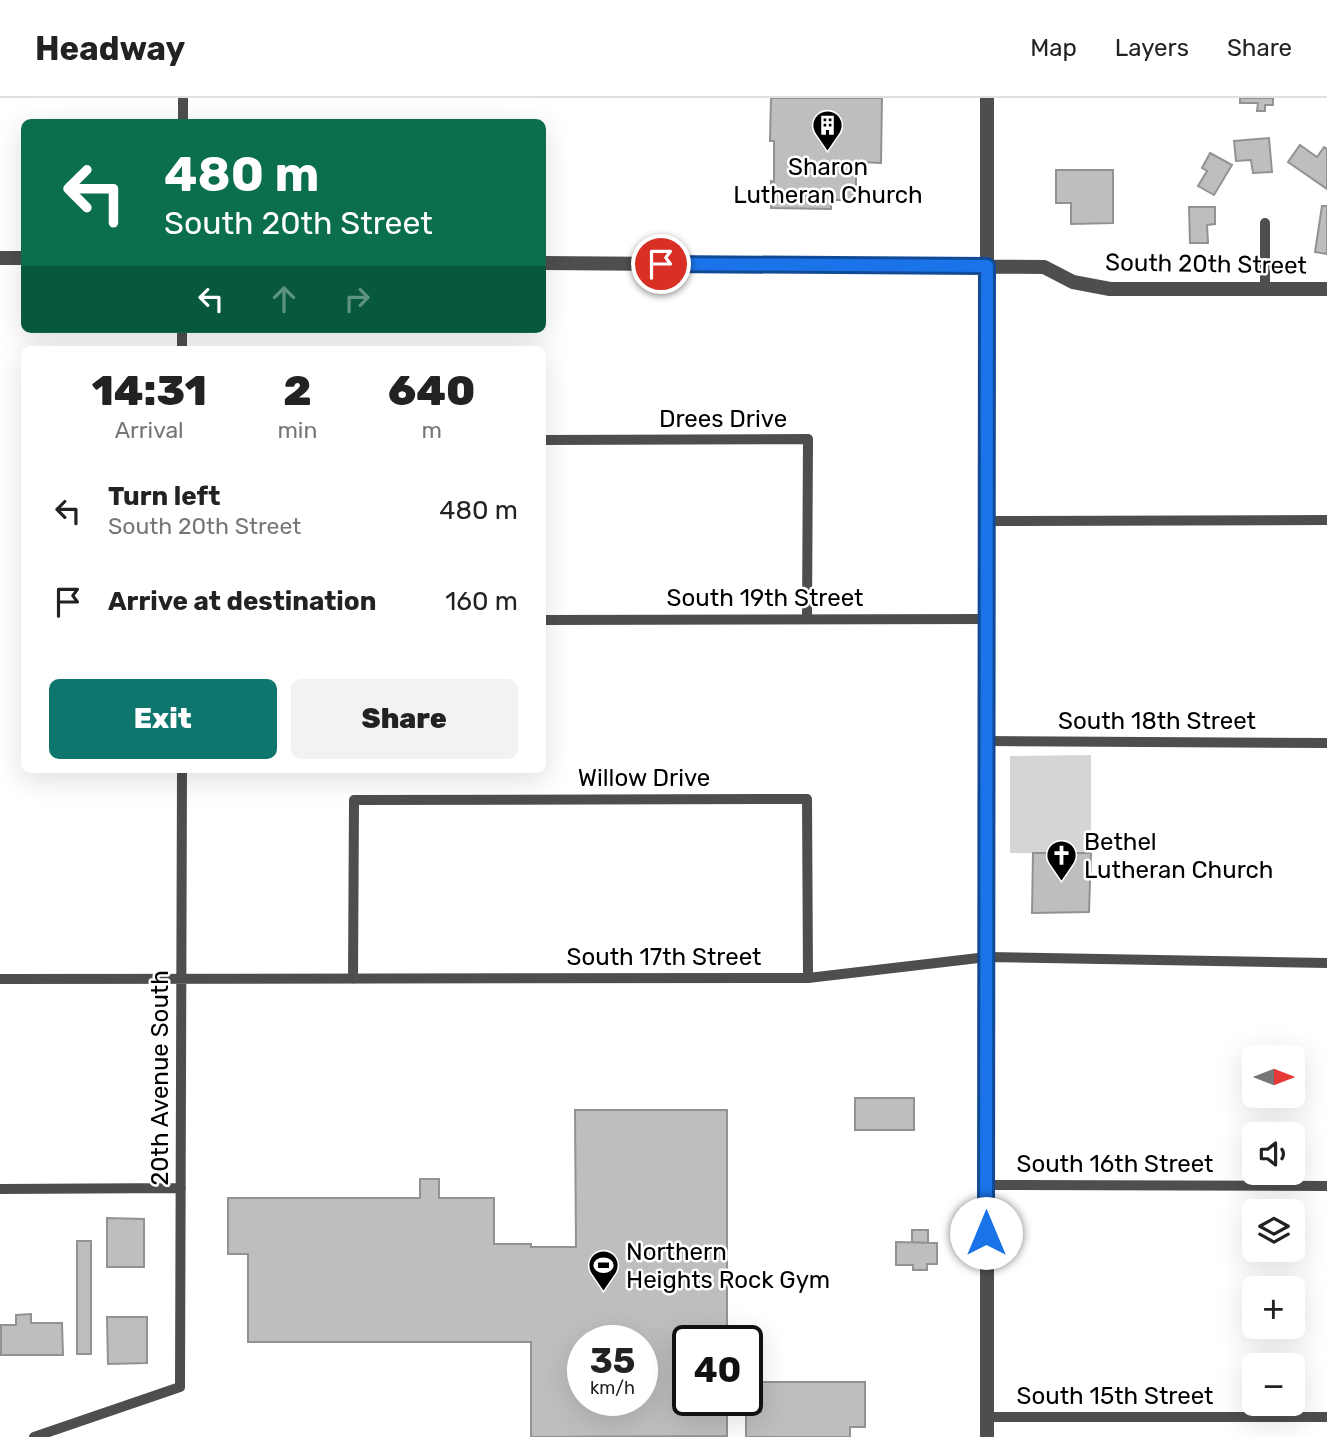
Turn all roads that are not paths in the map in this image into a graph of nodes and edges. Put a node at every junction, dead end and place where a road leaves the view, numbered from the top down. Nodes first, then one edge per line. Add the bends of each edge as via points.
1 (183, 98) edge
2 (987, 98) edge
3 (183, 119) edge
4 (1265, 223) dead end
5 (0, 258) edge
6 (21, 258) edge
7 (546, 263) edge
8 (987, 266) junction
9 (1265, 289) junction
10 (1327, 289) edge
11 (546, 440) edge
12 (1327, 520) edge
13 (988, 521) junction
14 (807, 619) junction
15 (987, 619) junction
16 (546, 620) edge
17 (988, 741) junction
18 (1327, 743) edge
19 (182, 773) edge
20 (987, 957) junction
21 (1327, 963) edge
22 (808, 978) junction
23 (0, 979) edge
24 (181, 979) junction
25 (353, 979) junction
26 (986, 1185) junction
27 (1327, 1186) edge
28 (181, 1188) junction
29 (0, 1189) edge
30 (988, 1417) junction
31 (1327, 1417) edge
32 (34, 1437) edge
33 (987, 1437) edge

1 - 3 street
2 - 8 street
4 - 9 street
5 - 6 street
7 - 8 street, South 20th Street
8 - 9 street, South 20th Street via 1044,267 1073,282 1110,289
8 - 13 street
9 - 10 street, South 20th Street
11 - 14 street, Drees Drive via 808,439
12 - 13 street
13 - 15 street
14 - 15 street, South 19th Street
14 - 16 street, South 19th Street
15 - 17 street
17 - 18 street, South 18th Street
17 - 20 street
19 - 24 street, 20th Avenue South
20 - 21 street, South 17th Street
20 - 22 street, South 17th Street
20 - 26 street
22 - 25 street, South 17th Street
22 - 25 street, Willow Drive via 807,799 752,799 354,800
23 - 24 street, South 17th Street
24 - 25 street, South 17th Street
24 - 28 street, 20th Avenue South
26 - 27 street, South 16th Street
26 - 30 street
28 - 29 street
28 - 32 street, 20th Avenue South via 180,1387
30 - 31 street, South 15th Street
30 - 33 street

